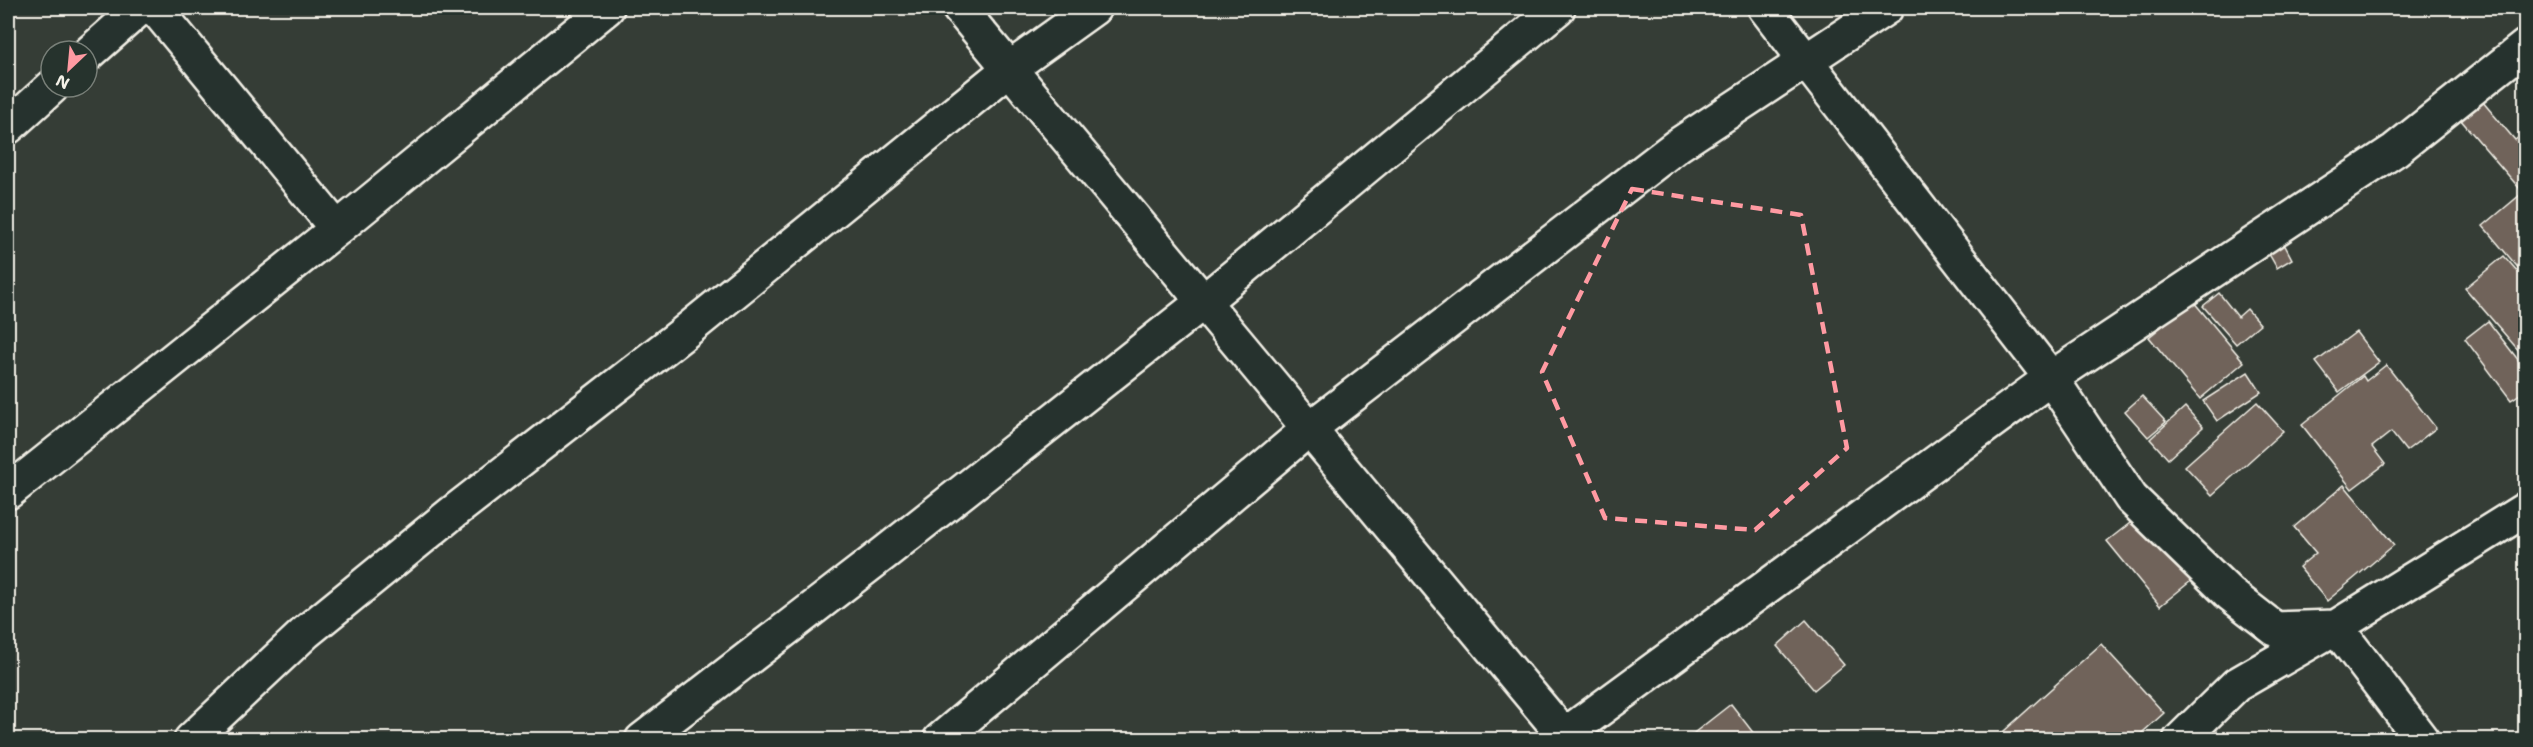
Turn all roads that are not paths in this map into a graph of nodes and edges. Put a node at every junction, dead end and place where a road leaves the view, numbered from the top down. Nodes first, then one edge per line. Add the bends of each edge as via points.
1 (140, 8) edge
2 (154, 8) edge
3 (607, 8) edge
4 (959, 8) edge
5 (1094, 8) edge
6 (1558, 8) edge
7 (1764, 8) edge
8 (1886, 8) edge
9 (99, 44) edge
10 (2526, 46) edge
11 (1806, 62) junction
12 (1009, 69) junction
13 (39, 99) edge
14 (8, 127) edge
15 (337, 229) junction
16 (1203, 302) junction
17 (2052, 378) junction
18 (1309, 429) junction
19 (8, 492) edge
20 (2526, 509) edge
21 (2336, 627) junction
22 (1564, 738) edge
23 (191, 740) edge
24 (642, 740) edge
25 (940, 740) edge
26 (2180, 740) edge
27 (2422, 740) edge

1 - 9 street
2 - 15 street
3 - 15 street
4 - 12 street
5 - 12 street
6 - 16 street
7 - 11 street
8 - 11 street
10 - 17 street via 2395,150
11 - 17 street
11 - 18 street via 1678,145
12 - 16 street
12 - 23 street via 306,632
13 - 14 street
15 - 19 street
16 - 18 street
16 - 24 street
17 - 21 street via 2131,498 2230,594 2275,629
17 - 22 street
18 - 22 street
18 - 25 street
20 - 21 street
21 - 26 street via 2235,685
21 - 27 street

